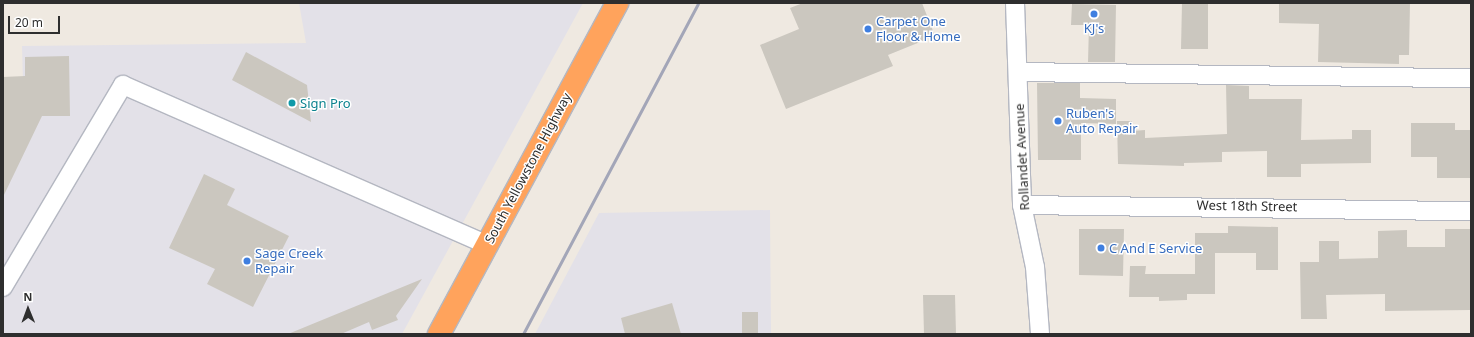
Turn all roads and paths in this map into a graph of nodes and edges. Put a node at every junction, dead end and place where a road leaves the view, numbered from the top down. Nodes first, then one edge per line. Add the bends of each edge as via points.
1 (617, 3) edge
2 (1015, 3) edge
3 (1018, 72) junction
4 (1471, 78) edge
5 (1022, 205) junction
6 (1471, 211) edge
7 (487, 245) junction
8 (3, 287) edge
9 (439, 334) edge
10 (1040, 334) edge

1 - 7 highway, South Yellowstone Highway
2 - 3 street, Rollandet Avenue
3 - 4 street
3 - 5 street, Rollandet Avenue
5 - 6 street, West 18th Street
5 - 10 street, Rollandet Avenue via 1035,267
7 - 8 street via 123,84
7 - 9 highway, South Yellowstone Highway

